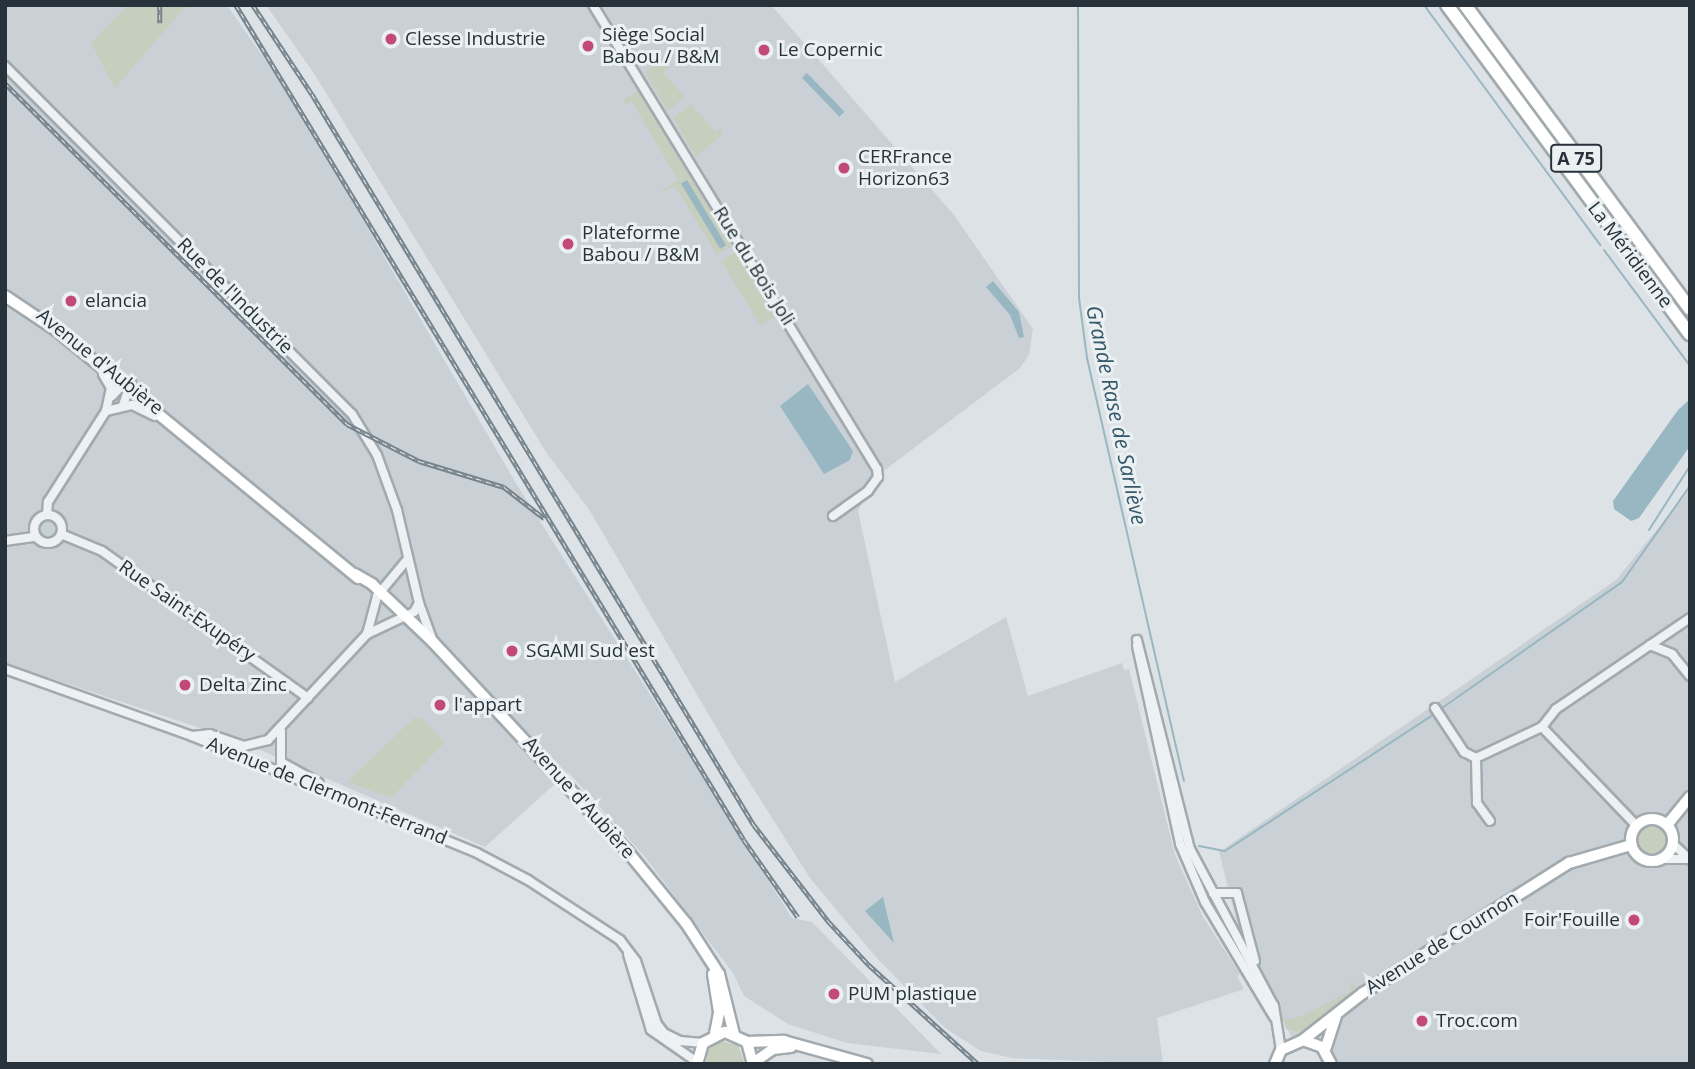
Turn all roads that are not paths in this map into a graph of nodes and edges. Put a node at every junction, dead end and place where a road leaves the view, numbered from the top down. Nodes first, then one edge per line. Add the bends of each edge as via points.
1 (593, 5) edge
2 (1447, 5) edge
3 (1465, 5) edge
4 (5, 66) edge
5 (5, 289) edge
6 (5, 296) edge
7 (1690, 309) edge
8 (56, 330) junction
9 (1690, 334) edge
10 (128, 385) junction
11 (112, 396) junction
12 (123, 405) junction
13 (106, 411) junction
14 (192, 439) junction
15 (47, 515) junction
16 (833, 516) dead end
17 (61, 534) junction
18 (35, 537) junction
19 (5, 541) edge
20 (406, 561) junction
21 (379, 594) junction
22 (419, 603) junction
23 (405, 618) junction
24 (1690, 618) edge
25 (367, 634) junction
26 (435, 645) junction
27 (1650, 645) junction
28 (5, 669) edge
29 (1690, 676) edge
30 (308, 698) junction
31 (1435, 708) dead end
32 (1542, 727) junction
33 (281, 731) junction
34 (192, 736) junction
35 (1476, 758) junction
36 (1690, 797) edge
37 (352, 802) junction
38 (1490, 821) dead end
39 (1636, 825) junction
40 (1667, 825) junction
41 (1673, 844) junction
42 (1631, 845) junction
43 (1587, 857) junction
44 (1662, 859) junction
45 (1689, 859) edge
46 (1212, 890) junction
47 (628, 951) junction
48 (709, 958) junction
49 (1255, 967) junction
50 (1277, 1021) junction
51 (715, 1034) junction
52 (734, 1034) junction
53 (1298, 1041) junction
54 (747, 1042) junction
55 (703, 1043) junction
56 (799, 1047) junction
57 (1325, 1050) junction
58 (1281, 1051) junction
59 (697, 1063) edge
60 (753, 1063) edge
61 (1274, 1063) edge
62 (867, 1064) edge
63 (1331, 1064) edge

1 - 16 street, Rue du Bois Joli via 877,469 878,477 868,491
2 - 9 highway, La Méridienne / A 75
3 - 7 highway, La Méridienne / A 75
4 - 20 street, Rue de l'Industrie via 352,414 385,473
5 - 10 main road, Avenue d'Aubière
6 - 8 main road, Avenue d'Aubière
8 - 10 main road, Avenue d'Aubière
8 - 11 street, Avenue d'Aubière via 109,379
10 - 11 street
10 - 12 street
10 - 14 main road, Avenue d'Aubière
11 - 13 street, Avenue d'Aubière
12 - 13 street, Avenue d'Aubière
12 - 14 street, Avenue d'Aubière via 142,408
13 - 15 street via 48,502
14 - 21 main road, Avenue d'Aubière
15 - 17 street via 59,521
15 - 18 street via 35,523
17 - 18 street via 52,543
17 - 30 street, Rue Saint-Exupéry via 102,551
18 - 19 street
20 - 21 street
20 - 22 street, Rue de l'Industrie
21 - 23 main road, Avenue d'Aubière
21 - 25 street
22 - 23 street
22 - 26 street, Rue de l'Industrie
23 - 25 street
23 - 26 main road, Avenue d'Aubière
24 - 27 street
25 - 30 street
26 - 48 main road, Avenue d'Aubière via 628,852
27 - 29 street via 1672,654
27 - 32 street via 1556,709
28 - 34 street, Avenue de Clermont-Ferrand
30 - 33 street
31 - 35 street via 1464,752
32 - 35 street
32 - 39 street
33 - 34 street via 244,746 210,734
33 - 37 street via 281,762
34 - 37 street, Avenue de Clermont-Ferrand
35 - 38 street via 1477,803
36 - 40 main road
37 - 47 street, Avenue de Clermont-Ferrand via 528,880 592,918
39 - 40 main road via 1652,818
39 - 42 main road
40 - 41 main road
41 - 44 main road
41 - 45 street
42 - 43 main road, Avenue de Cournon
42 - 44 main road via 1643,860
43 - 53 main road, Avenue de Cournon via 1569,863 1363,993
43 - 57 main road, Avenue de Cournon via 1344,1009 1331,1023
44 - 45 street
46 - 49 street
46 - 49 street via 1237,893
46 - 50 street via 1181,820 1137,640 1137,661 1181,844 1205,902
47 - 55 street, Avenue de Clermont-Ferrand via 640,970 660,1029 680,1041
47 - 59 street via 651,1030
48 - 51 main road, Avenue d'Aubière via 718,992
48 - 52 main road, Avenue d'Aubière via 726,991
49 - 50 street
50 - 53 street
50 - 58 street
51 - 52 main road
51 - 55 main road
52 - 54 main road
53 - 57 main road
53 - 58 main road, Avenue de Cournon
54 - 56 main road via 772,1040
54 - 60 main road
55 - 59 main road
56 - 60 main road via 772,1049
56 - 62 main road
57 - 63 main road
58 - 61 main road

